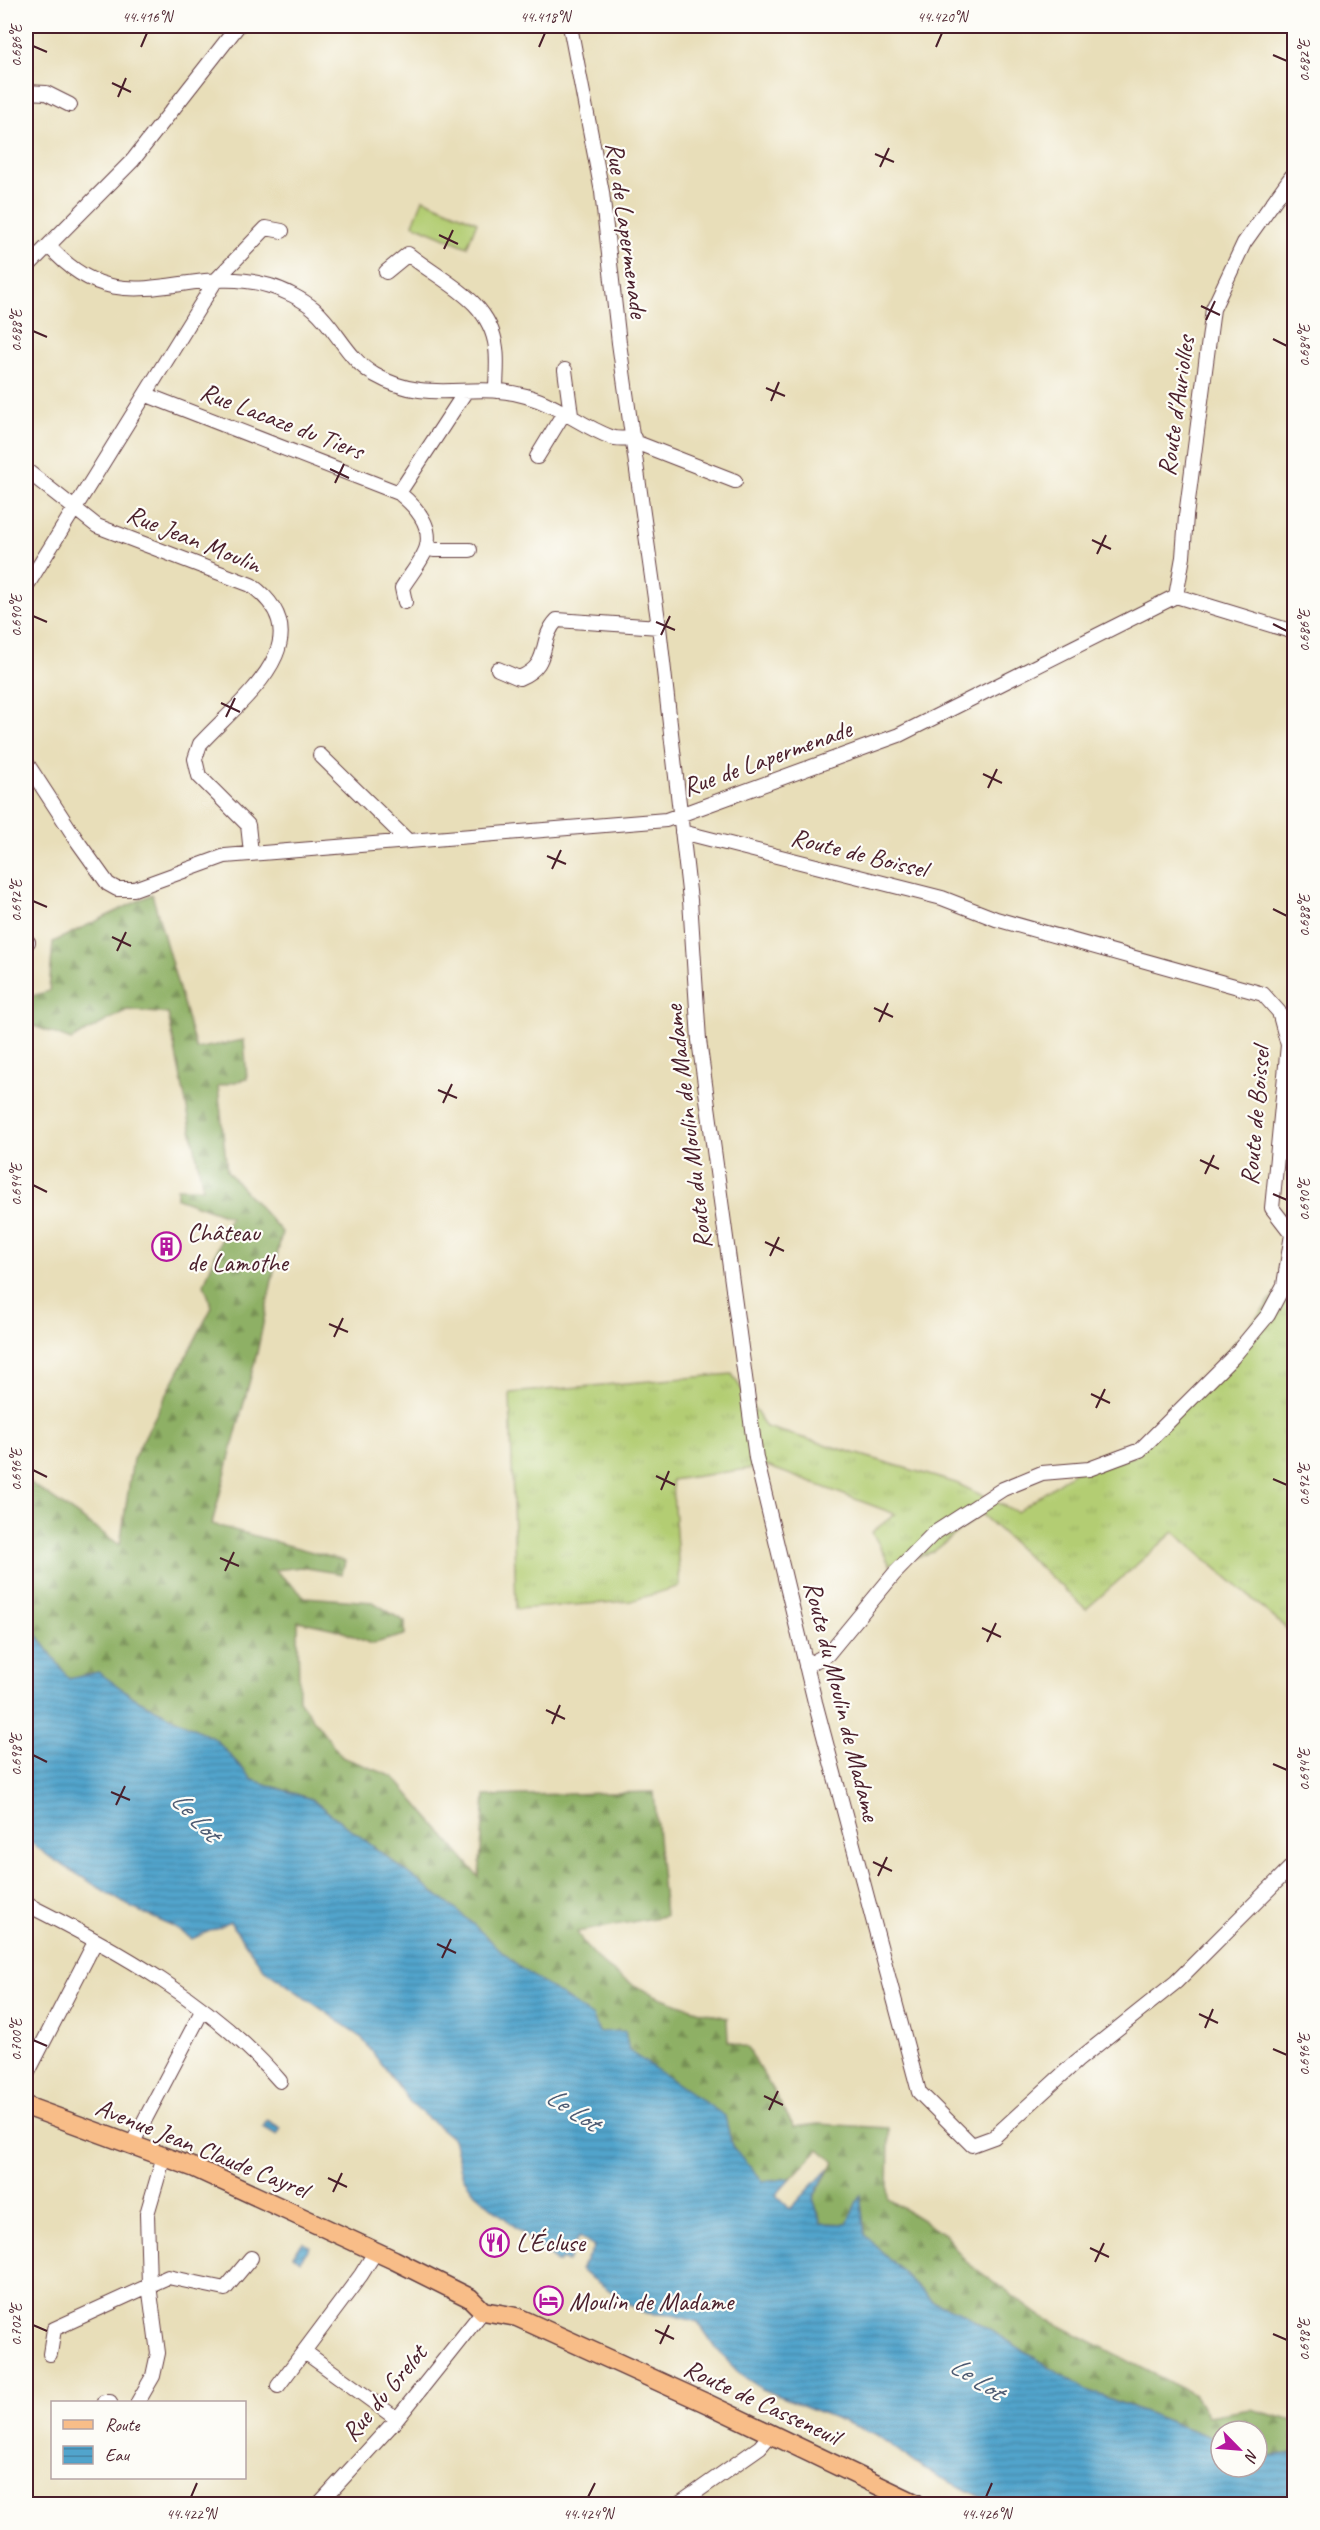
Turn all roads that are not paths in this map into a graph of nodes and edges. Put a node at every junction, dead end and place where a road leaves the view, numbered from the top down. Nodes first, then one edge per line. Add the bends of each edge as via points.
1 (238, 26) edge
2 (570, 26) edge
3 (26, 92) edge
4 (70, 105) dead end
5 (1294, 173) edge
6 (282, 231) dead end
7 (49, 246) junction
8 (28, 262) edge
9 (386, 272) dead end
10 (216, 280) junction
11 (565, 370) dead end
12 (496, 390) junction
13 (466, 391) junction
14 (147, 394) junction
15 (568, 413) junction
16 (634, 440) junction
17 (537, 457) dead end
18 (26, 470) edge
19 (735, 481) dead end
20 (399, 493) junction
21 (74, 510) junction
22 (427, 545) junction
23 (470, 550) dead end
24 (26, 587) edge
25 (1176, 596) junction
26 (405, 602) dead end
27 (659, 627) junction
28 (1294, 632) edge
29 (498, 669) dead end
30 (320, 755) dead end
31 (26, 762) edge
32 (681, 817) junction
33 (682, 832) junction
34 (408, 841) junction
35 (251, 854) junction
36 (807, 1666) junction
37 (1294, 1864) edge
38 (26, 1904) edge
39 (95, 1942) junction
40 (202, 2012) junction
41 (26, 2076) edge
42 (280, 2081) dead end
43 (26, 2106) edge
44 (132, 2144) junction
45 (164, 2156) junction
46 (376, 2251) junction
47 (251, 2258) dead end
48 (149, 2285) junction
49 (483, 2311) junction
50 (305, 2352) junction
51 (50, 2354) dead end
52 (278, 2386) dead end
53 (139, 2401) edge
54 (397, 2420) junction
55 (771, 2434) junction
56 (319, 2505) edge
57 (679, 2505) edge
58 (917, 2505) edge

1 - 7 street via 133,160
2 - 16 street, Rue de Lapermenade via 602,192
3 - 4 street via 46,93
5 - 25 street, Route d'Auriolles via 1244,243 1213,309
6 - 10 street via 266,228
7 - 8 street
7 - 10 street via 74,271 110,286 152,289
9 - 12 street via 408,254 474,301 488,319 496,348
10 - 13 street via 245,279 293,296 314,309 356,361 396,385 425,393
10 - 14 street
11 - 15 street
12 - 13 street
12 - 15 street via 524,395
13 - 20 street
14 - 20 street, Rue Lacaze du Tiers
14 - 21 street
15 - 16 street via 613,438
15 - 17 street
16 - 19 street
16 - 27 street, Rue de Lapermenade
18 - 21 street, Rue Jean Moulin
20 - 22 street via 414,505 424,522
21 - 24 street
21 - 35 street, Rue Jean Moulin via 97,526 251,585 266,596 277,615 282,634 279,654 270,669 200,744 195,759 199,776 248,825
22 - 23 street via 434,550
22 - 26 street via 402,588
25 - 28 street
25 - 32 street, Rue de Lapermenade via 899,735
27 - 29 street via 557,620 548,630 546,650 533,672 519,678
27 - 32 street, Rue de Lapermenade
30 - 34 street
31 - 35 street via 108,884 117,889 134,889 225,856
32 - 33 street, Route du Moulin de Madame
32 - 34 street
33 - 36 street, Route du Moulin de Madame via 699,1040 756,1458
33 - 36 street, Route de Boissel via 942,898 996,920 1263,994 1280,1012 1288,1045 1272,1208 1292,1234 1292,1246 1284,1285 1268,1314 1233,1357 1140,1450 1089,1469 1042,1473 1003,1489 933,1534 894,1574 828,1654
34 - 35 street
36 - 37 street, Route du Moulin de Madame via 919,2092 972,2145 994,2137 1077,2061 1176,1982
38 - 39 street
39 - 40 street via 169,1985
39 - 41 street
40 - 42 street via 257,2055
40 - 44 street
43 - 44 main road, Avenue Jean Claude Cayrel
44 - 45 main road, Avenue Jean Claude Cayrel
45 - 46 main road, Avenue Jean Claude Cayrel
45 - 48 street via 147,2214
46 - 49 main road, Avenue Jean Claude Cayrel via 470,2298
46 - 50 street
47 - 48 street via 225,2289 168,2277
48 - 51 street via 54,2329
48 - 53 street via 158,2352 153,2376
49 - 54 street, Rue du Grelot
49 - 55 main road, Route de Casseneuil via 517,2317
50 - 52 street
50 - 54 street
54 - 56 street, Rue du Grelot
55 - 57 street via 760,2447
55 - 58 main road, Route de Casseneuil

